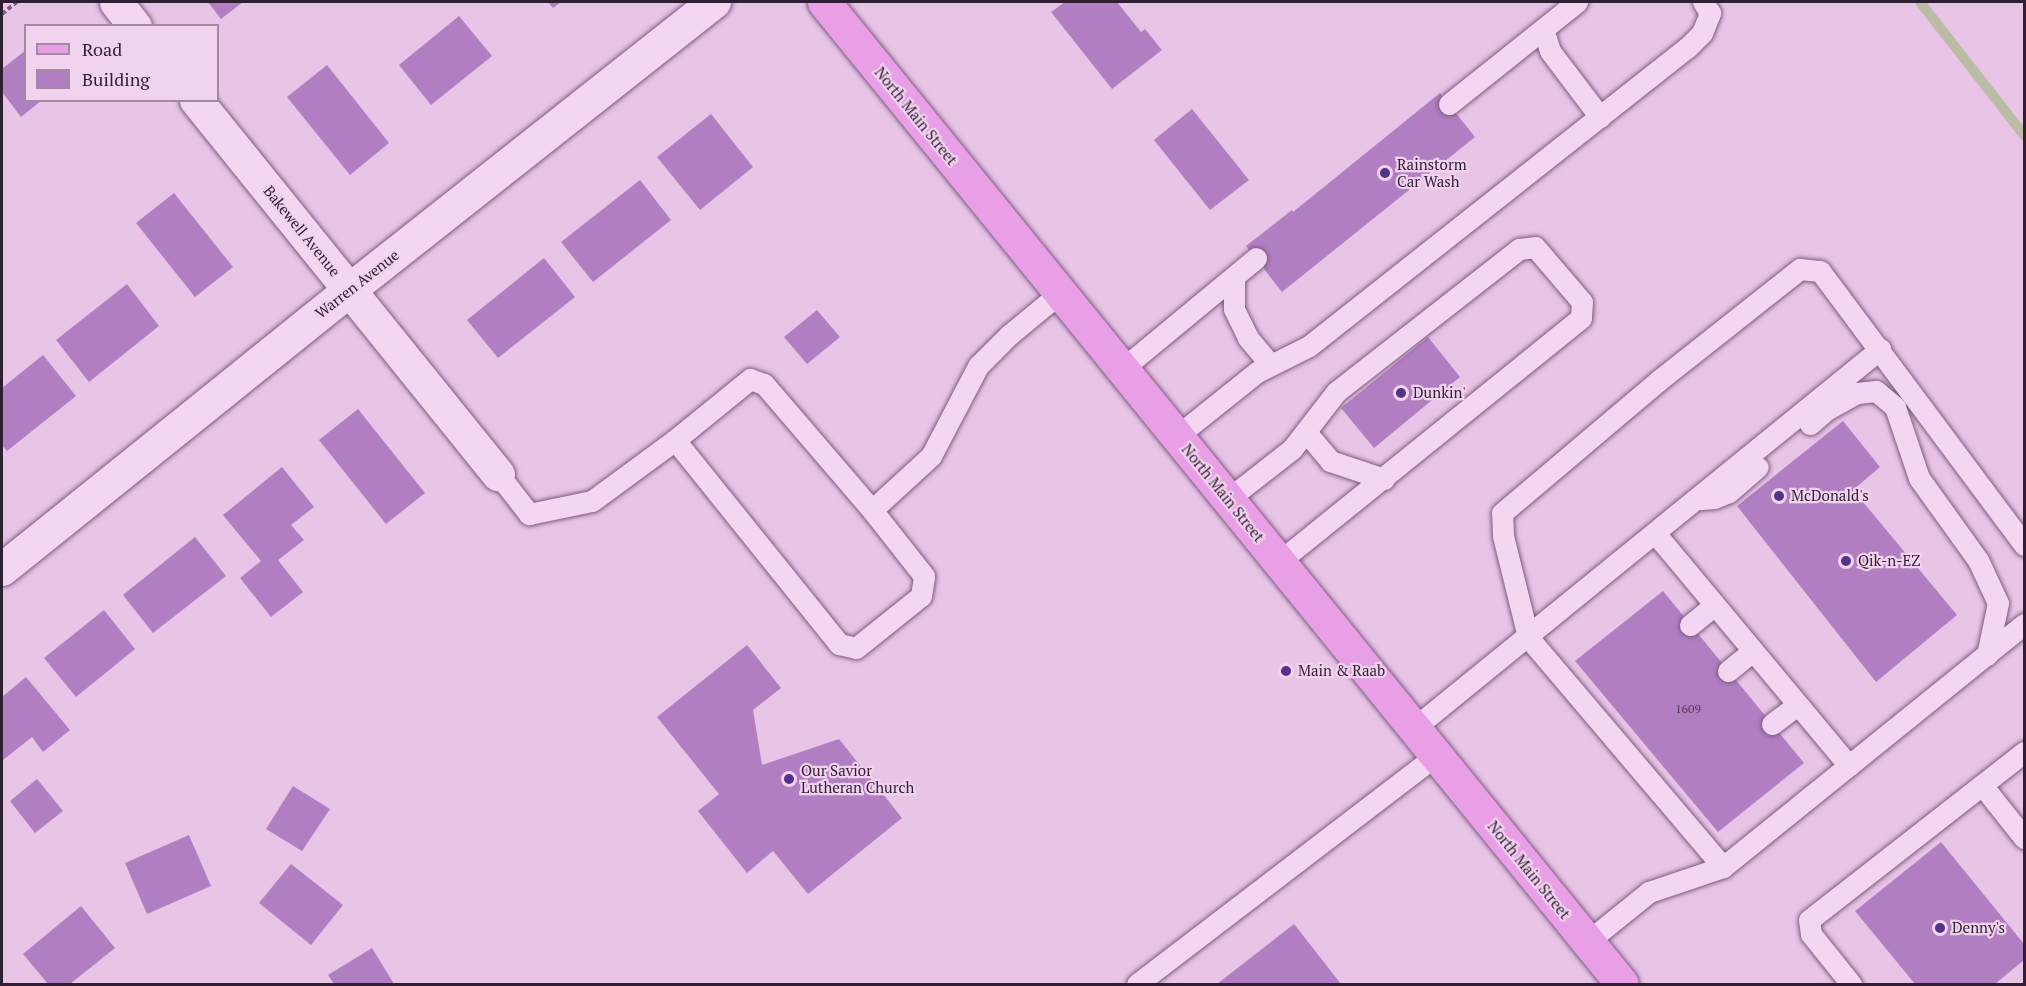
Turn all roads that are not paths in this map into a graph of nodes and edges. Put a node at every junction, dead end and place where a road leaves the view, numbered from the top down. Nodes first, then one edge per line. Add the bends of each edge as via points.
1 (116, 2) edge
2 (714, 2) edge
3 (824, 2) edge
4 (1577, 2) edge
5 (1702, 2) edge
6 (133, 24) edge
7 (1543, 29) junction
8 (198, 102) edge
9 (1449, 104) dead end
10 (1600, 117) junction
11 (1256, 258) dead end
12 (1234, 276) junction
13 (350, 289) junction
14 (1060, 293) junction
15 (1880, 349) junction
16 (1271, 365) junction
17 (1122, 369) junction
18 (1306, 432) junction
19 (1177, 436) junction
20 (675, 440) junction
21 (498, 474) joint
22 (1384, 479) junction
23 (1228, 499) junction
24 (1697, 499) junction
25 (872, 510) junction
26 (1655, 533) junction
27 (2025, 544) edge
28 (1279, 562) junction
29 (2, 569) edge
30 (1715, 605) junction
31 (2025, 624) edge
32 (1690, 625) dead end
33 (1527, 637) junction
34 (1753, 651) junction
35 (1987, 655) junction
36 (1728, 671) dead end
37 (1797, 705) junction
38 (1772, 724) dead end
39 (1414, 728) junction
40 (2025, 752) edge
41 (1436, 755) junction
42 (1849, 766) junction
43 (1982, 785) junction
44 (2025, 838) edge
45 (1723, 867) junction
46 (1587, 942) junction
47 (1137, 984) edge
48 (1621, 984) edge
49 (1851, 984) edge

1 - 6 street
2 - 13 street, Warren Avenue
3 - 14 main road, North Main Street
4 - 7 lane
5 - 10 lane via 1710,13 1702,33
7 - 9 lane
7 - 10 lane via 1550,51
8 - 13 street, Bakewell Avenue
10 - 16 lane via 1309,346
11 - 12 lane
12 - 16 lane via 1234,309 1248,338
12 - 17 lane
13 - 21 street, Bakewell Avenue
13 - 29 street, Warren Avenue
14 - 17 main road, North Main Street
14 - 25 lane via 978,366 931,456
15 - 24 lane
15 - 27 lane
15 - 33 lane via 1820,271 1800,269 1658,381 1502,513 1503,536
16 - 19 lane
17 - 19 main road, North Main Street
18 - 22 lane via 1330,461
18 - 22 lane via 1336,392 1519,249 1535,247 1582,302 1581,318
18 - 23 lane via 1292,449
19 - 23 main road, North Main Street
20 - 21 lane via 592,501 529,514
20 - 25 lane via 750,379 764,384
20 - 25 lane via 840,644 856,648 921,596 924,576
22 - 28 lane
23 - 28 main road, North Main Street
24 - 26 lane
24 - 35 lane via 1729,492 1826,410 1857,393 1876,391 1895,407 1919,478 1978,560 1998,603
26 - 30 lane
26 - 33 lane
28 - 39 main road, North Main Street
30 - 32 lane
30 - 34 lane
31 - 35 lane
33 - 39 lane
33 - 45 lane via 1595,700 1677,798
34 - 36 lane
34 - 37 lane
35 - 42 lane
37 - 38 lane
37 - 42 lane
39 - 41 main road, North Main Street
40 - 43 lane
41 - 46 main road, North Main Street
41 - 47 lane
42 - 45 lane
43 - 44 lane
43 - 49 lane via 1809,920 1811,934
45 - 46 lane via 1649,892
46 - 48 main road, North Main Street

